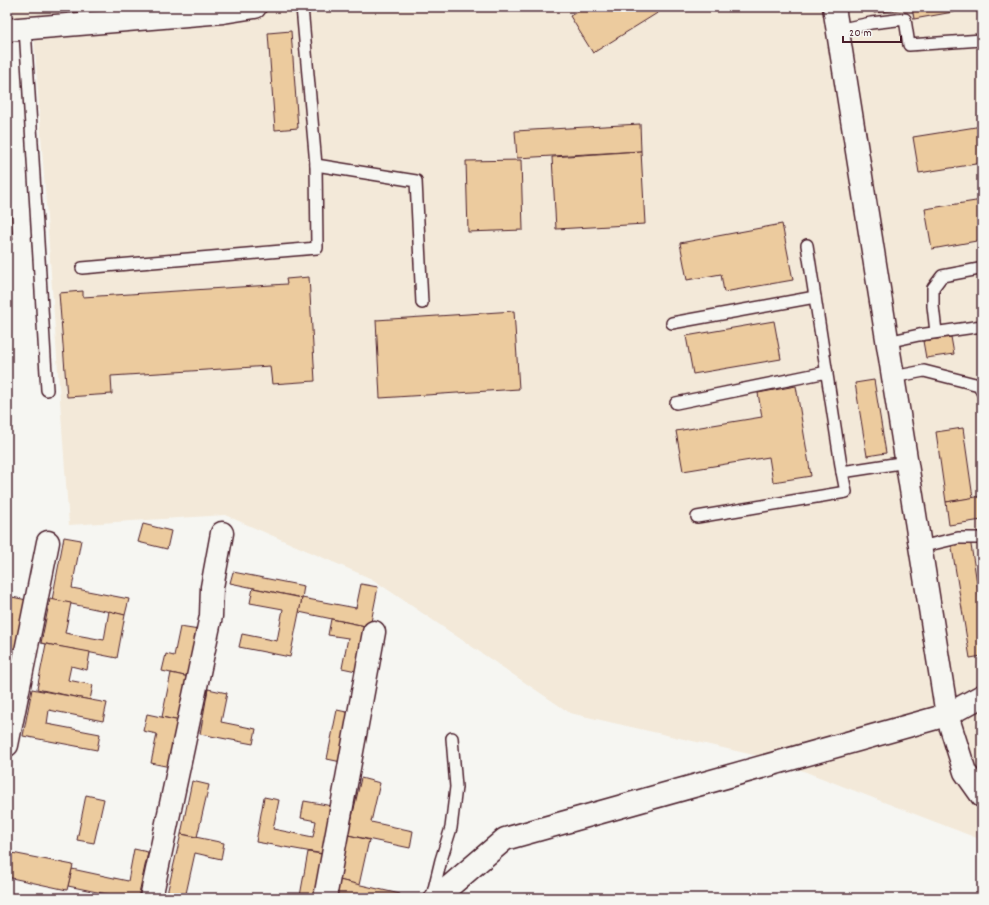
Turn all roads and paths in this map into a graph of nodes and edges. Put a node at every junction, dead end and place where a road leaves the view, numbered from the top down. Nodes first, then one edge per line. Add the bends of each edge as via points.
1 (255, 7) edge
2 (302, 7) edge
3 (834, 7) edge
4 (16, 29) edge
5 (837, 30) junction
6 (982, 40) edge
7 (316, 165) junction
8 (807, 244) dead end
9 (82, 268) dead end
10 (979, 269) dead end
11 (815, 297) junction
12 (422, 303) dead end
13 (672, 323) dead end
14 (982, 326) edge
15 (936, 332) junction
16 (887, 342) junction
17 (827, 372) junction
18 (893, 377) junction
19 (47, 390) dead end
20 (982, 392) edge
21 (676, 403) dead end
22 (907, 462) junction
23 (842, 472) junction
24 (697, 516) dead end
25 (222, 533) dead end
26 (982, 538) edge
27 (48, 542) dead end
28 (920, 547) junction
29 (374, 632) dead end
30 (982, 696) edge
31 (947, 715) junction
32 (452, 738) dead end
33 (7, 745) edge
34 (982, 796) edge
35 (151, 898) edge
36 (325, 898) edge
37 (432, 898) edge
38 (436, 898) edge

1 - 4 street via 223,12
2 - 7 lane
3 - 5 street
4 - 19 lane
5 - 6 lane via 905,19 909,45
5 - 16 street
7 - 9 lane via 316,248
7 - 12 lane via 416,181
8 - 11 lane
10 - 15 lane via 942,276 933,288
11 - 13 lane
11 - 17 lane
14 - 15 lane
15 - 16 lane
16 - 18 street
17 - 21 lane
17 - 23 lane
18 - 20 lane via 924,371 979,385
18 - 22 street
22 - 23 lane
22 - 28 street
23 - 24 lane via 846,492
25 - 35 street via 212,587 212,616
26 - 28 lane via 958,538
27 - 33 street
28 - 31 street
29 - 36 street
30 - 31 street
31 - 34 street via 965,772
31 - 38 street via 505,839
32 - 37 lane via 456,787 451,828

